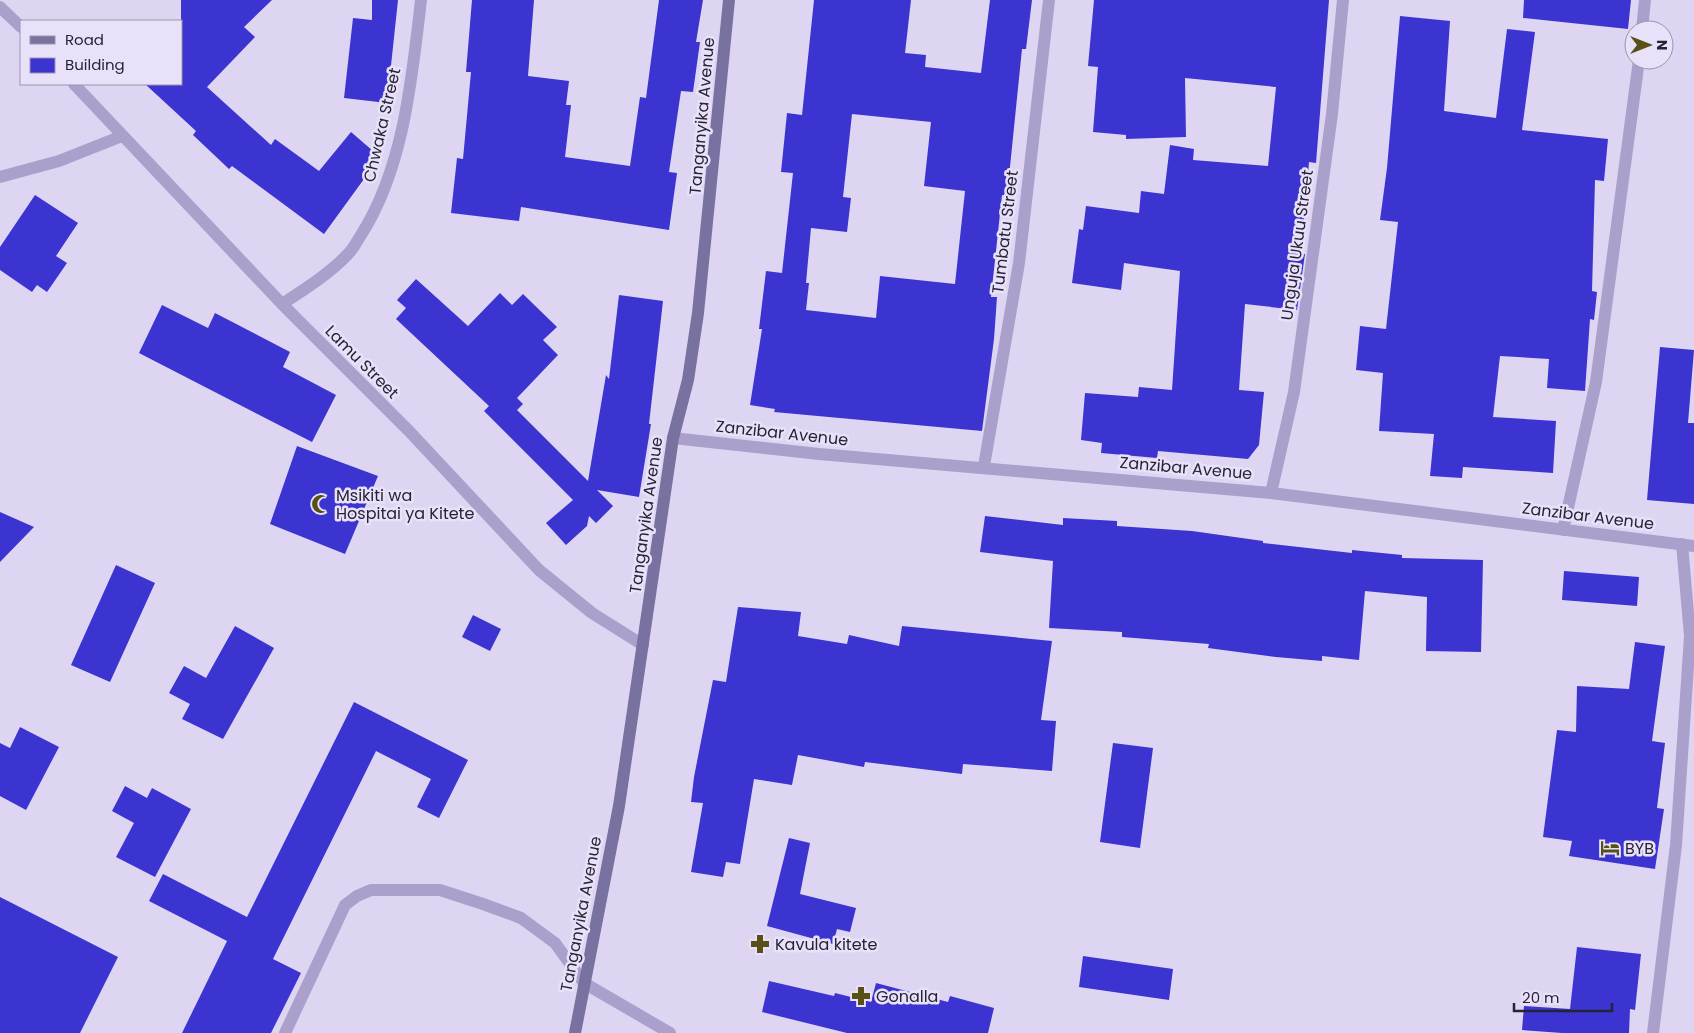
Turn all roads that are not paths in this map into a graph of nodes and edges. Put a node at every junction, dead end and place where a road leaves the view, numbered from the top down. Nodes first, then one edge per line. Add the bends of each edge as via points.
1 (421, 0) edge
2 (729, 0) edge
3 (1049, 0) edge
4 (1343, 0) edge
5 (1646, 0) edge
6 (0, 7) edge
7 (1643, 20) edge
8 (20, 27) edge
9 (1638, 70) edge
10 (75, 85) edge
11 (122, 136) junction
12 (0, 177) edge
13 (282, 304) junction
14 (673, 438) junction
15 (984, 466) junction
16 (1271, 493) junction
17 (1563, 530) junction
18 (1688, 545) edge
19 (643, 644) junction
20 (584, 983) junction
21 (285, 1033) edge
22 (575, 1033) edge
23 (670, 1033) edge
24 (1653, 1033) edge

1 - 13 street, Chwaka Street via 413,69 394,164 377,211 350,252 321,278
2 - 14 main road, Tanganyika Avenue via 698,313 688,380
3 - 15 street, Tumbatu Street via 1019,263
4 - 16 street, Unguja Ukuu Street via 1332,114 1294,392
5 - 7 street
6 - 8 street
9 - 17 street via 1596,382
10 - 11 street, Lamu Street
11 - 12 street via 59,161
11 - 13 street, Lamu Street
13 - 19 street, Lamu Street via 409,431 539,570 592,612
14 - 15 street, Zanzibar Avenue via 819,454
14 - 19 main road, Tanganyika Avenue
15 - 16 street, Zanzibar Avenue
16 - 17 street, Zanzibar Avenue
17 - 18 street, Zanzibar Avenue
18 - 24 street via 1690,636 1676,845
19 - 20 main road, Tanganyika Avenue via 619,806
20 - 21 street via 555,943 521,918 440,890 371,890 345,905
20 - 22 main road, Tanganyika Avenue
20 - 23 street

